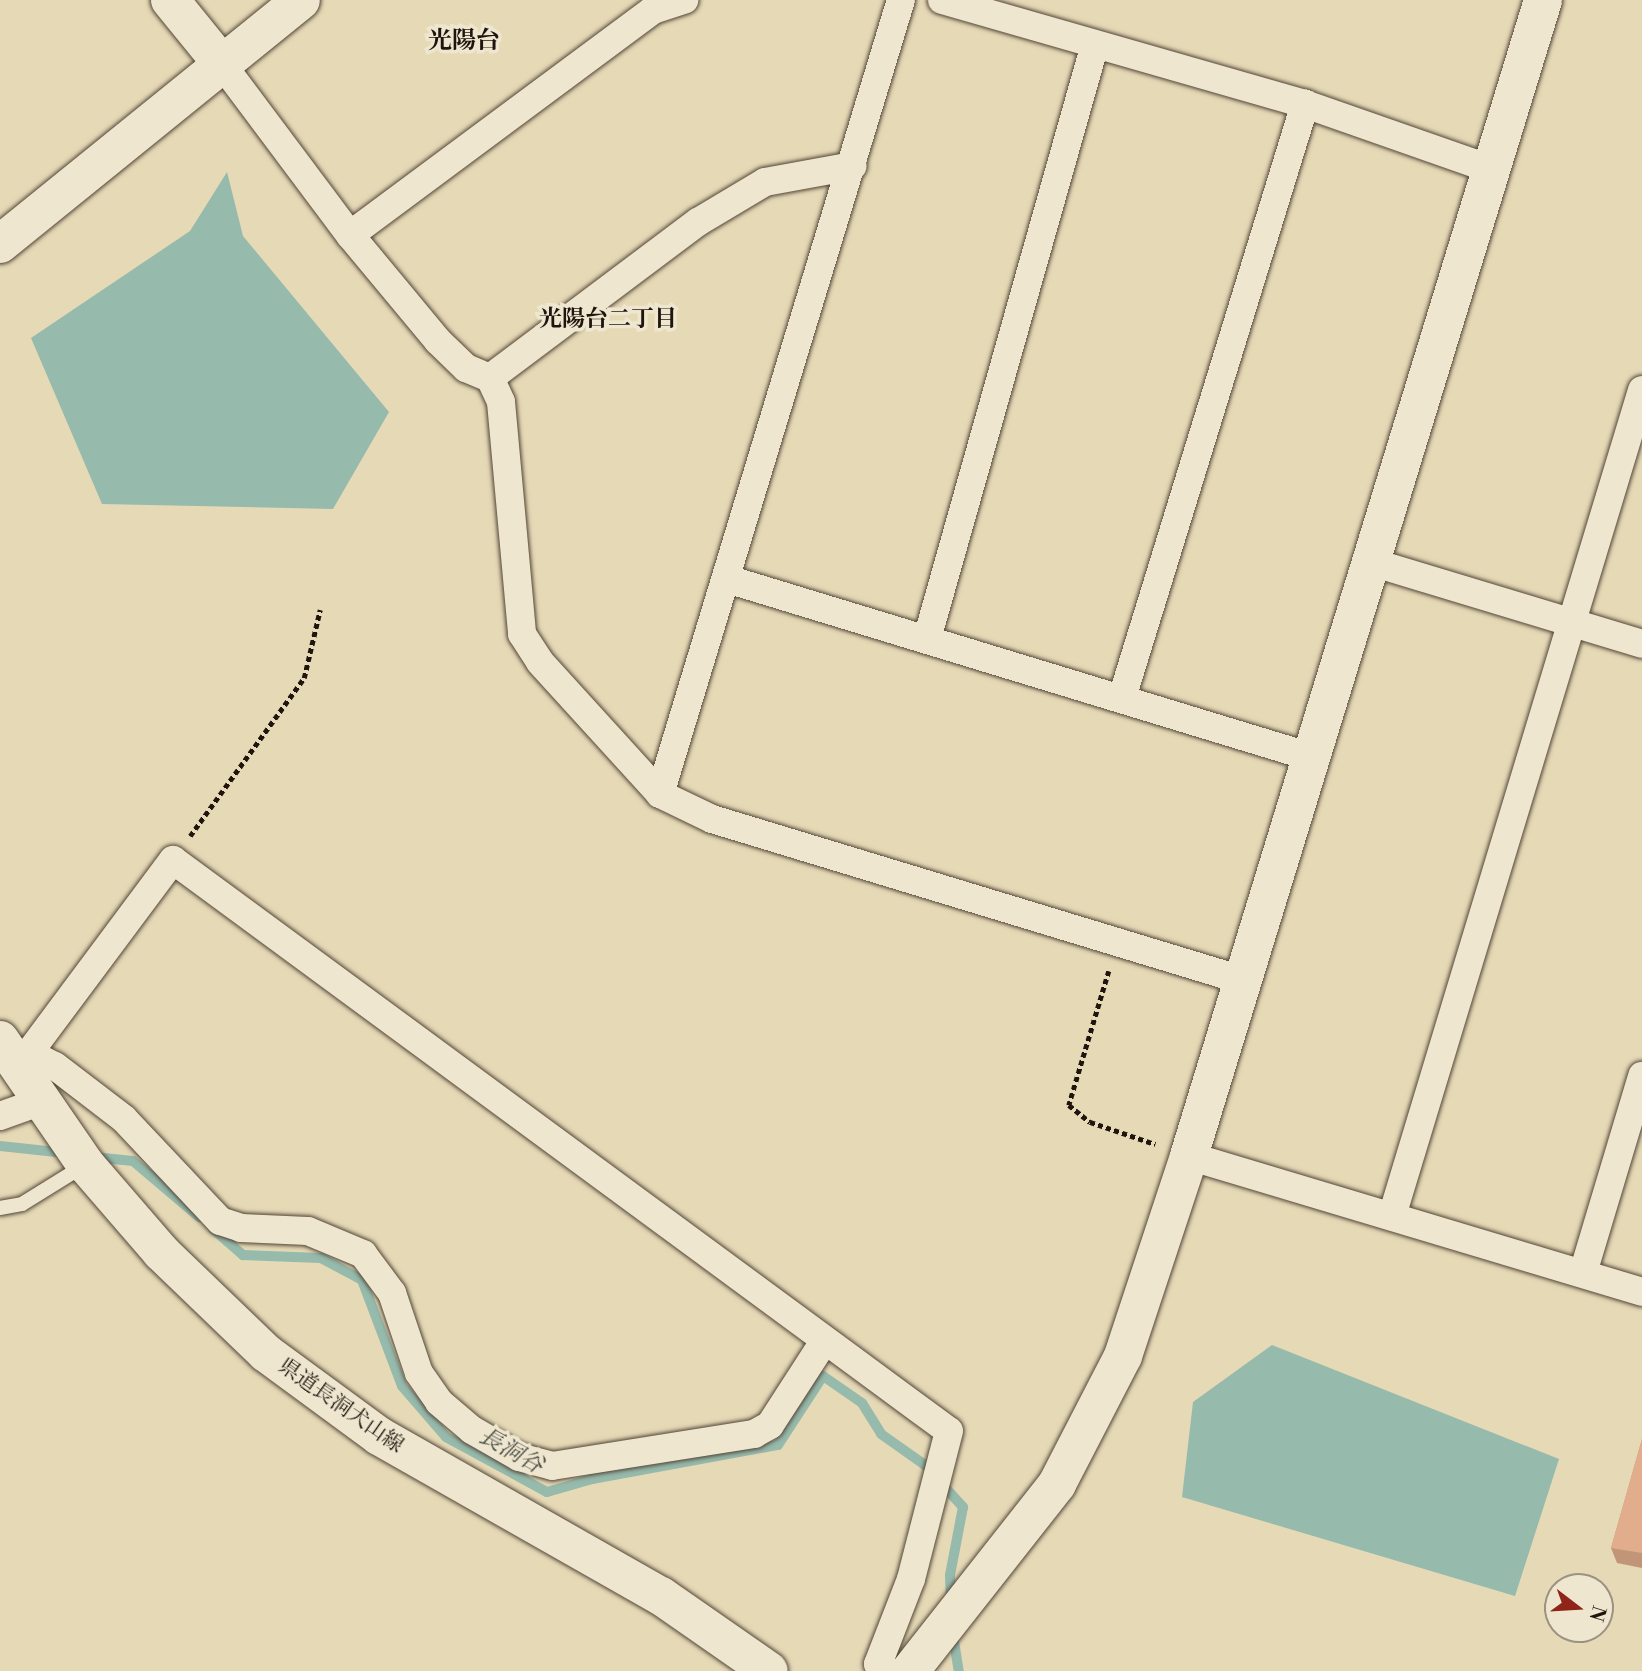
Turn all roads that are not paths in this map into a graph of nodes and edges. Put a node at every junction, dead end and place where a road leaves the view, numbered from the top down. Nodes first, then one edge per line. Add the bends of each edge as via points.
1 (170, 0) edge
2 (301, 0) edge
3 (684, 0) edge
4 (901, 0) edge
5 (942, 0) edge
6 (1543, 0) edge
7 (1095, 44) junction
8 (222, 64) junction
9 (1305, 104) junction
10 (853, 166) junction
11 (1491, 169) junction
12 (351, 235) junction
13 (0, 244) edge
14 (490, 378) junction
15 (1642, 390) edge
16 (1371, 562) junction
17 (727, 579) junction
18 (1570, 625) junction
19 (926, 639) junction
20 (1642, 644) edge
21 (1122, 698) junction
22 (1311, 757) junction
23 (660, 794) junction
24 (1242, 980) junction
25 (16, 1053) edge
26 (1642, 1076) edge
27 (45, 1100) junction
28 (0, 1116) edge
29 (76, 1149) junction
30 (1189, 1156) junction
31 (0, 1208) edge
32 (1392, 1216) junction
33 (1583, 1273) junction
34 (1642, 1292) edge
35 (825, 1340) junction
36 (919, 1660) edge
37 (769, 1671) edge
38 (888, 1671) edge

1 - 8 street
2 - 8 street
3 - 12 street via 653,10
4 - 10 street
5 - 7 street
6 - 11 street
7 - 9 street
7 - 19 street
8 - 12 street
8 - 13 street
9 - 11 street
9 - 21 street
10 - 14 street via 765,182 698,222
10 - 17 street
11 - 16 street
12 - 14 street via 438,341 466,368
14 - 23 street via 502,402 522,634 540,662
15 - 18 street
16 - 18 street
16 - 22 street
17 - 19 street
17 - 23 street
18 - 20 street
18 - 32 street
19 - 21 street
21 - 22 street
22 - 24 street
23 - 24 street via 712,819
24 - 30 street
25 - 27 street, 県道長洞犬山線
25 - 35 street via 54,1066 124,1119 220,1221 241,1228 308,1231 363,1254 392,1293 409,1348 439,1402 472,1430 519,1457 552,1466 754,1434 770,1425
25 - 35 street via 173,859
26 - 33 street
27 - 28 street
27 - 29 street, 県道長洞犬山線
29 - 31 lane via 22,1204
29 - 37 street, 県道長洞犬山線 via 161,1252 286,1368 379,1436 661,1596
30 - 32 street
30 - 36 street via 1124,1356 1057,1484
32 - 33 street
33 - 34 street
35 - 38 street via 948,1431 911,1579 878,1664

